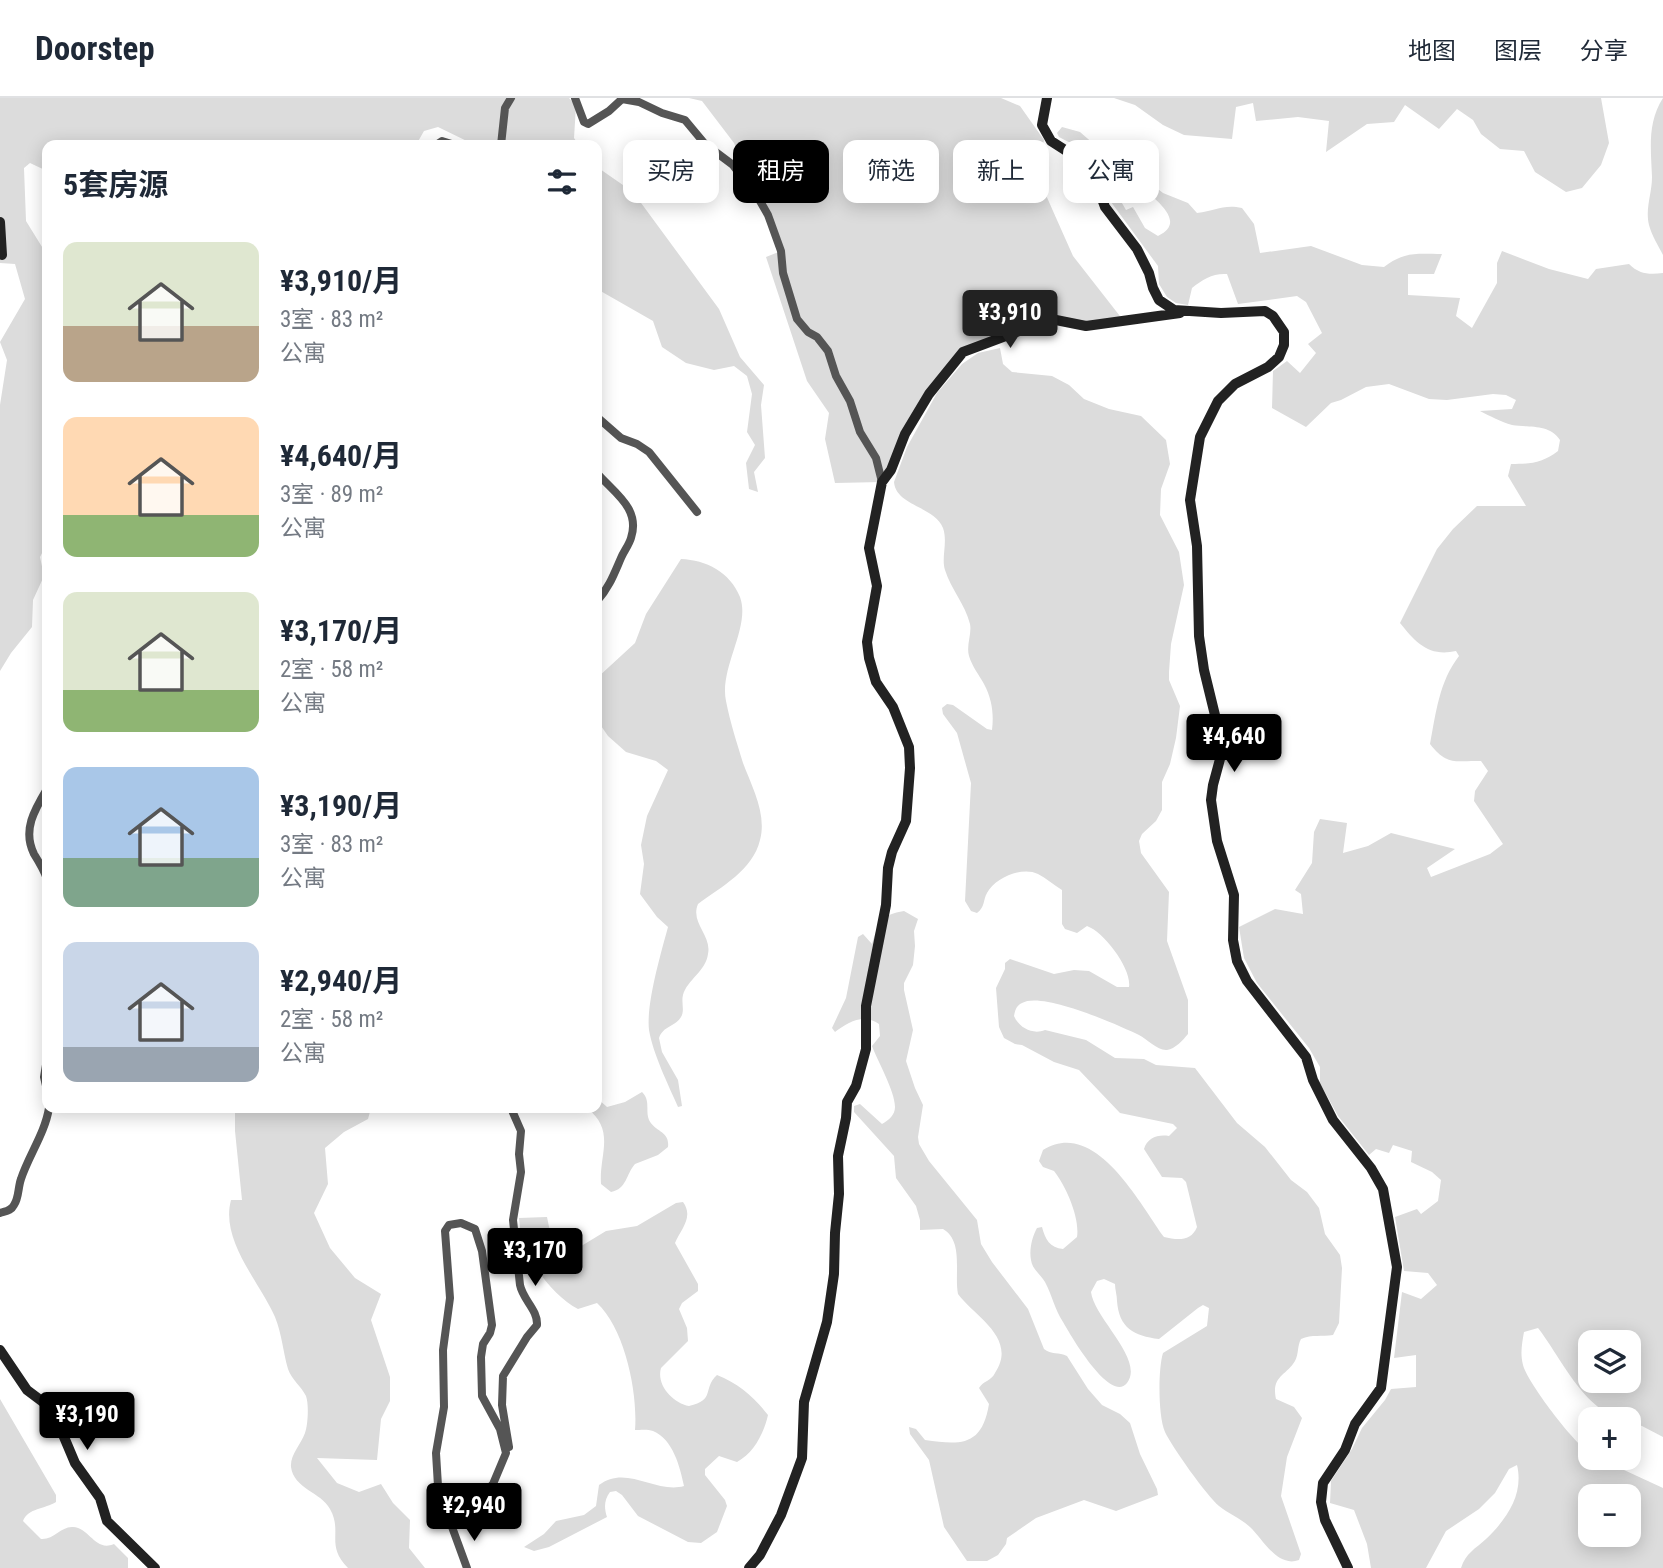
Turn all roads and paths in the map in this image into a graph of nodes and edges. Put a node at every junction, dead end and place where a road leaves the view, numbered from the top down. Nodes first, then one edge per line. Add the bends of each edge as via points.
1 (511, 98) edge
2 (575, 98) edge
3 (1047, 98) edge
4 (502, 140) edge
5 (0, 222) edge
6 (2, 255) edge
7 (1194, 312) junction
8 (602, 421) edge
9 (602, 478) edge
10 (882, 482) junction
11 (697, 512) dead end
12 (602, 595) edge
13 (42, 798) edge
14 (42, 868) edge
15 (48, 1113) edge
16 (513, 1113) edge
17 (0, 1213) edge
18 (0, 1350) edge
19 (506, 1453) junction
20 (452, 1527) junction
21 (155, 1568) edge
22 (467, 1568) edge
23 (749, 1568) edge
24 (1348, 1568) edge

1 - 4 street via 505,108
2 - 10 street via 588,124 622,99 685,120 705,144 733,165 768,215 797,319 828,351 859,432 876,458
3 - 7 street via 1042,125 1051,141 1090,166 1105,207 1137,249 1159,300 1174,310
5 - 6 street
7 - 10 street via 1086,326 1051,319 963,352 929,394
7 - 24 street via 1265,310 1284,332 1279,357 1235,384 1208,416 1190,500 1197,546 1199,636 1223,748 1211,800 1217,841 1234,895 1237,961 1306,1058 1334,1120 1383,1189 1397,1267 1381,1388 1323,1483 1325,1520
8 - 11 street via 621,438 649,452
9 - 12 street via 620,494 634,523 631,539
10 - 23 street via 869,548 877,586 867,642 876,682 893,707 909,747 906,821 888,868 886,905 866,1006 866,1049 847,1102 838,1156 834,1274 827,1322 804,1402 802,1458 781,1515
13 - 14 street via 29,834
15 - 17 street via 15,1203
16 - 19 street via 521,1130 521,1172 513,1220 520,1285 538,1318 503,1376
18 - 21 street via 27,1390 56,1418 75,1463 100,1498 107,1521
19 - 20 street via 493,1485
19 - 20 street via 500,1429 482,1396 481,1357 492,1325 482,1251 475,1229 461,1223 449,1225 445,1241 450,1312 436,1453 440,1511
20 - 22 street

